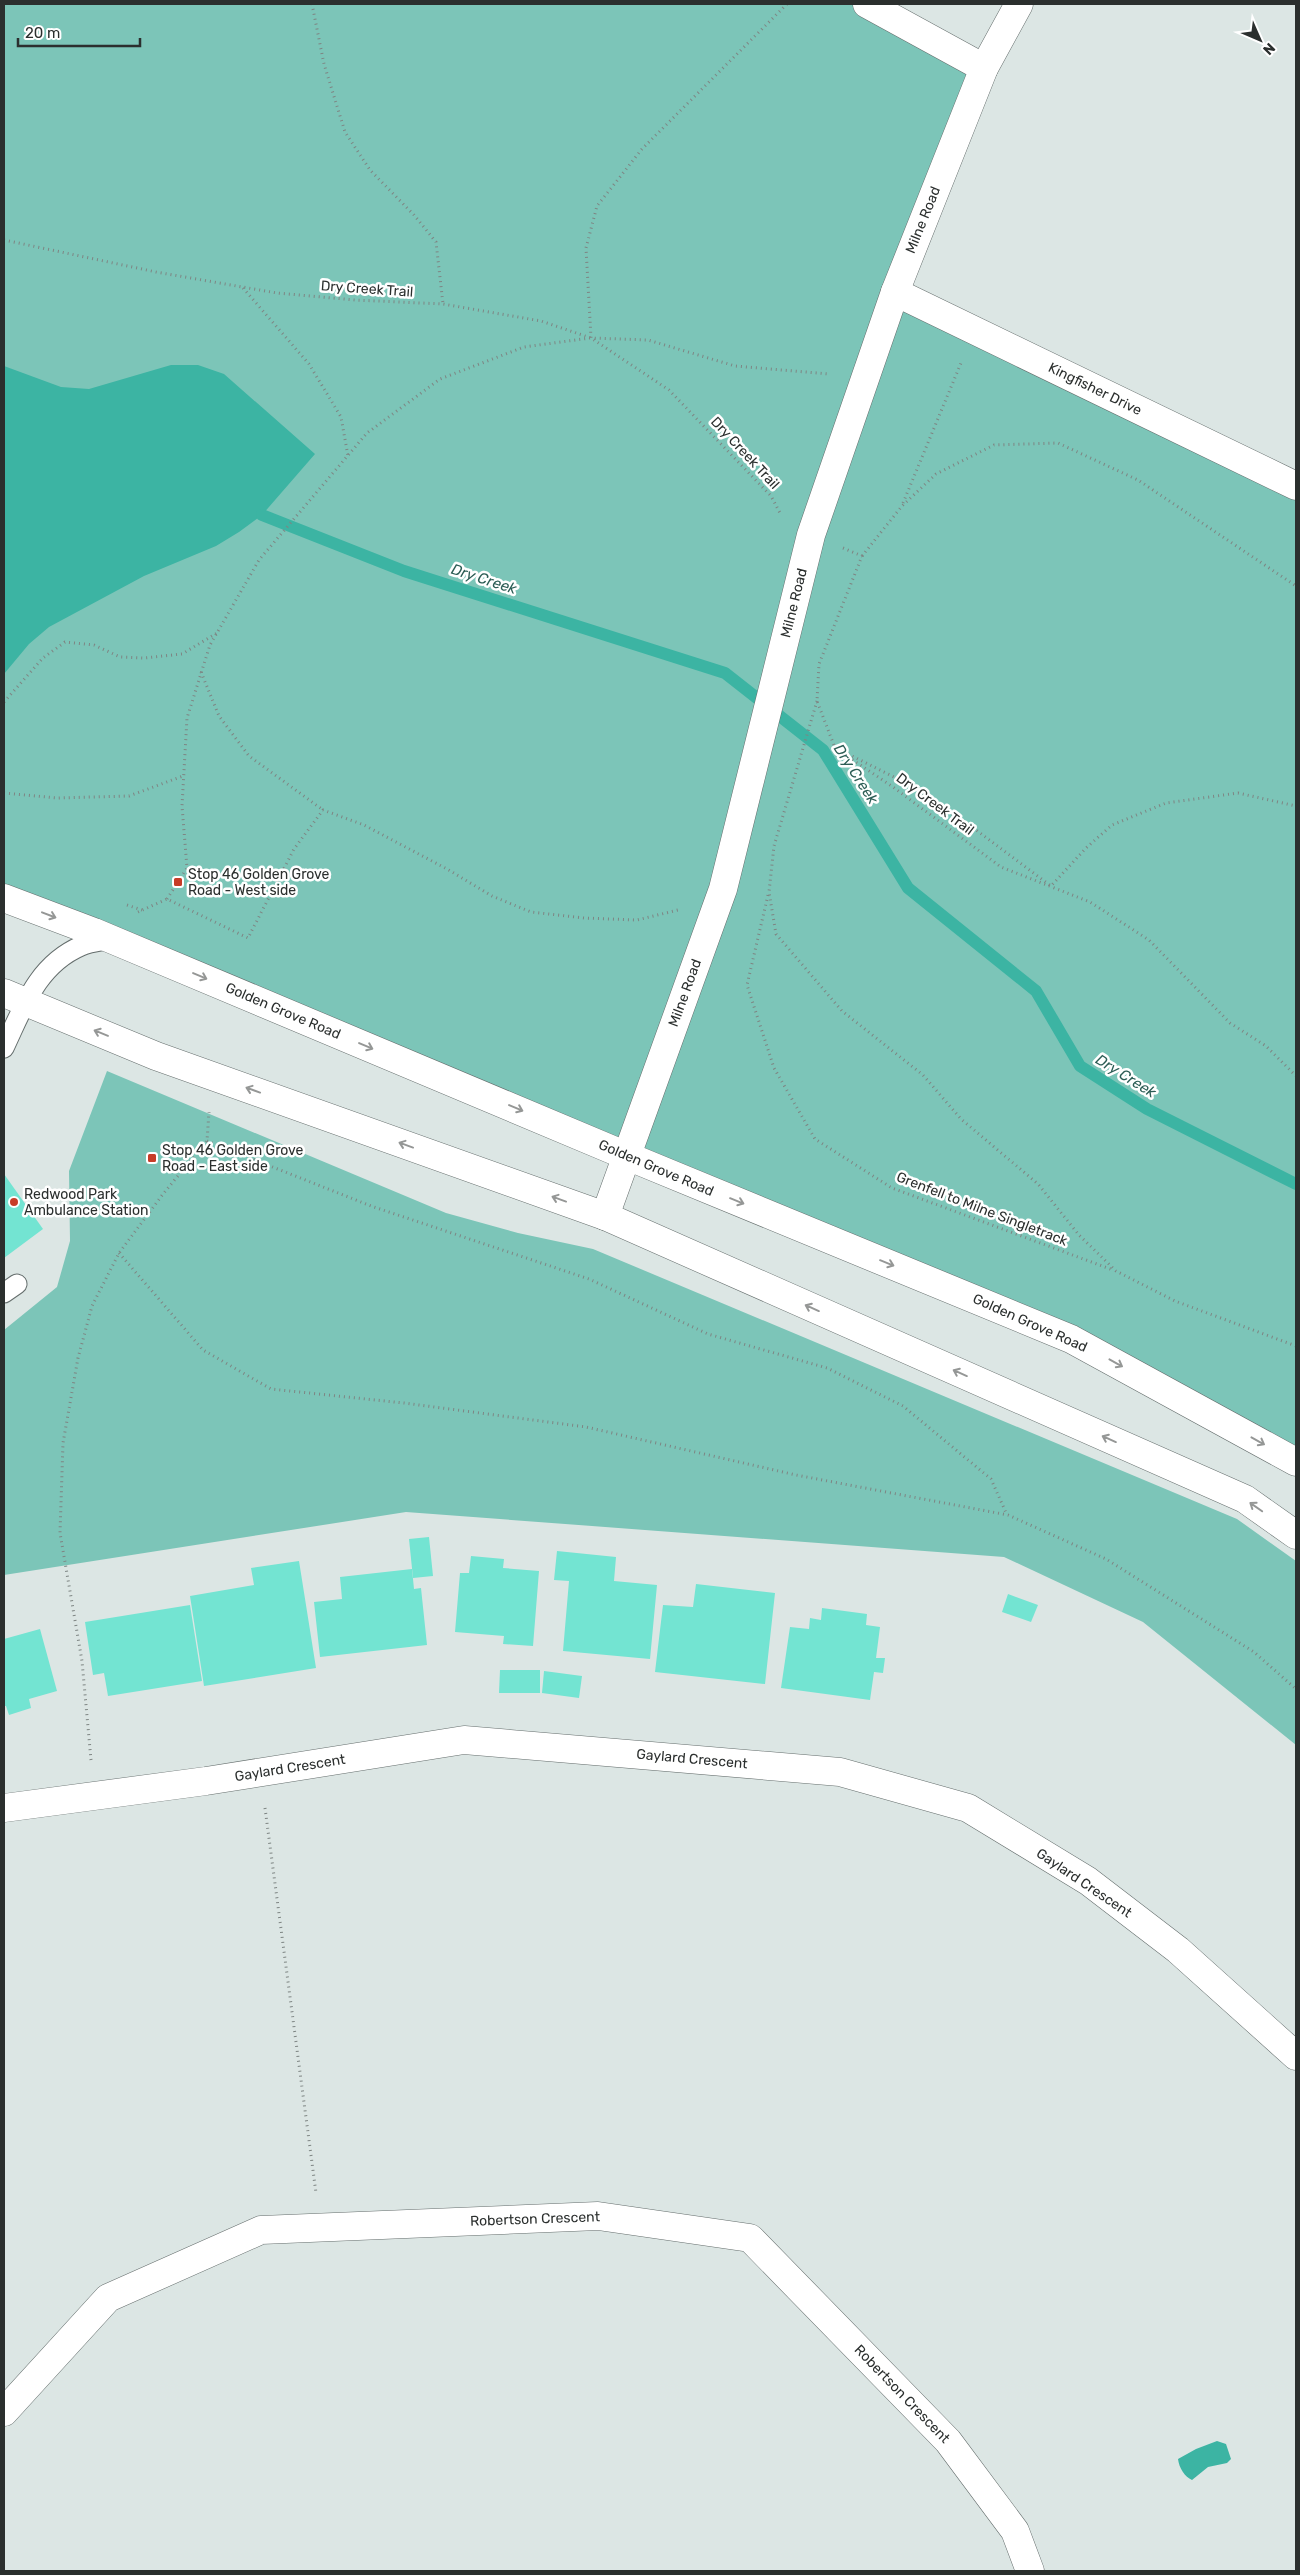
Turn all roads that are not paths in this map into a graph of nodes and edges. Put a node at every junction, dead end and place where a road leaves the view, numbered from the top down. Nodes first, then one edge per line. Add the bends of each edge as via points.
1 (867, 4) edge
2 (1019, 4) edge
3 (984, 68) junction
4 (895, 292) junction
5 (1296, 486) edge
6 (4, 898) edge
7 (103, 935) junction
8 (14, 997) edge
9 (4, 1048) edge
10 (627, 1156) junction
11 (604, 1216) junction
12 (1296, 1462) edge
13 (1296, 1535) edge
14 (4, 1808) edge
15 (1296, 2056) edge
16 (4, 2412) edge
17 (1030, 2571) edge

1 - 3 main road
2 - 3 main road, Milne Road
3 - 4 main road, Milne Road
4 - 5 main road, Kingfisher Drive
4 - 10 main road, Milne Road via 811,535 719,902
6 -> 7 main road, Golden Grove Road
7 - 8 lane via 61,957
7 -> 10 main road, Golden Grove Road
8 - 9 lane
11 -> 8 main road via 156,1056
10 - 11 main road, Milne Road
10 -> 12 main road, Golden Grove Road via 1071,1339
13 -> 11 main road via 1245,1499
14 - 15 main road, Gaylard Crescent via 260,1773 464,1740 840,1772 968,1808 1088,1881 1178,1950
16 - 17 main road, Robertson Crescent via 108,2298 261,2230 598,2216 750,2238 948,2441 1015,2531

